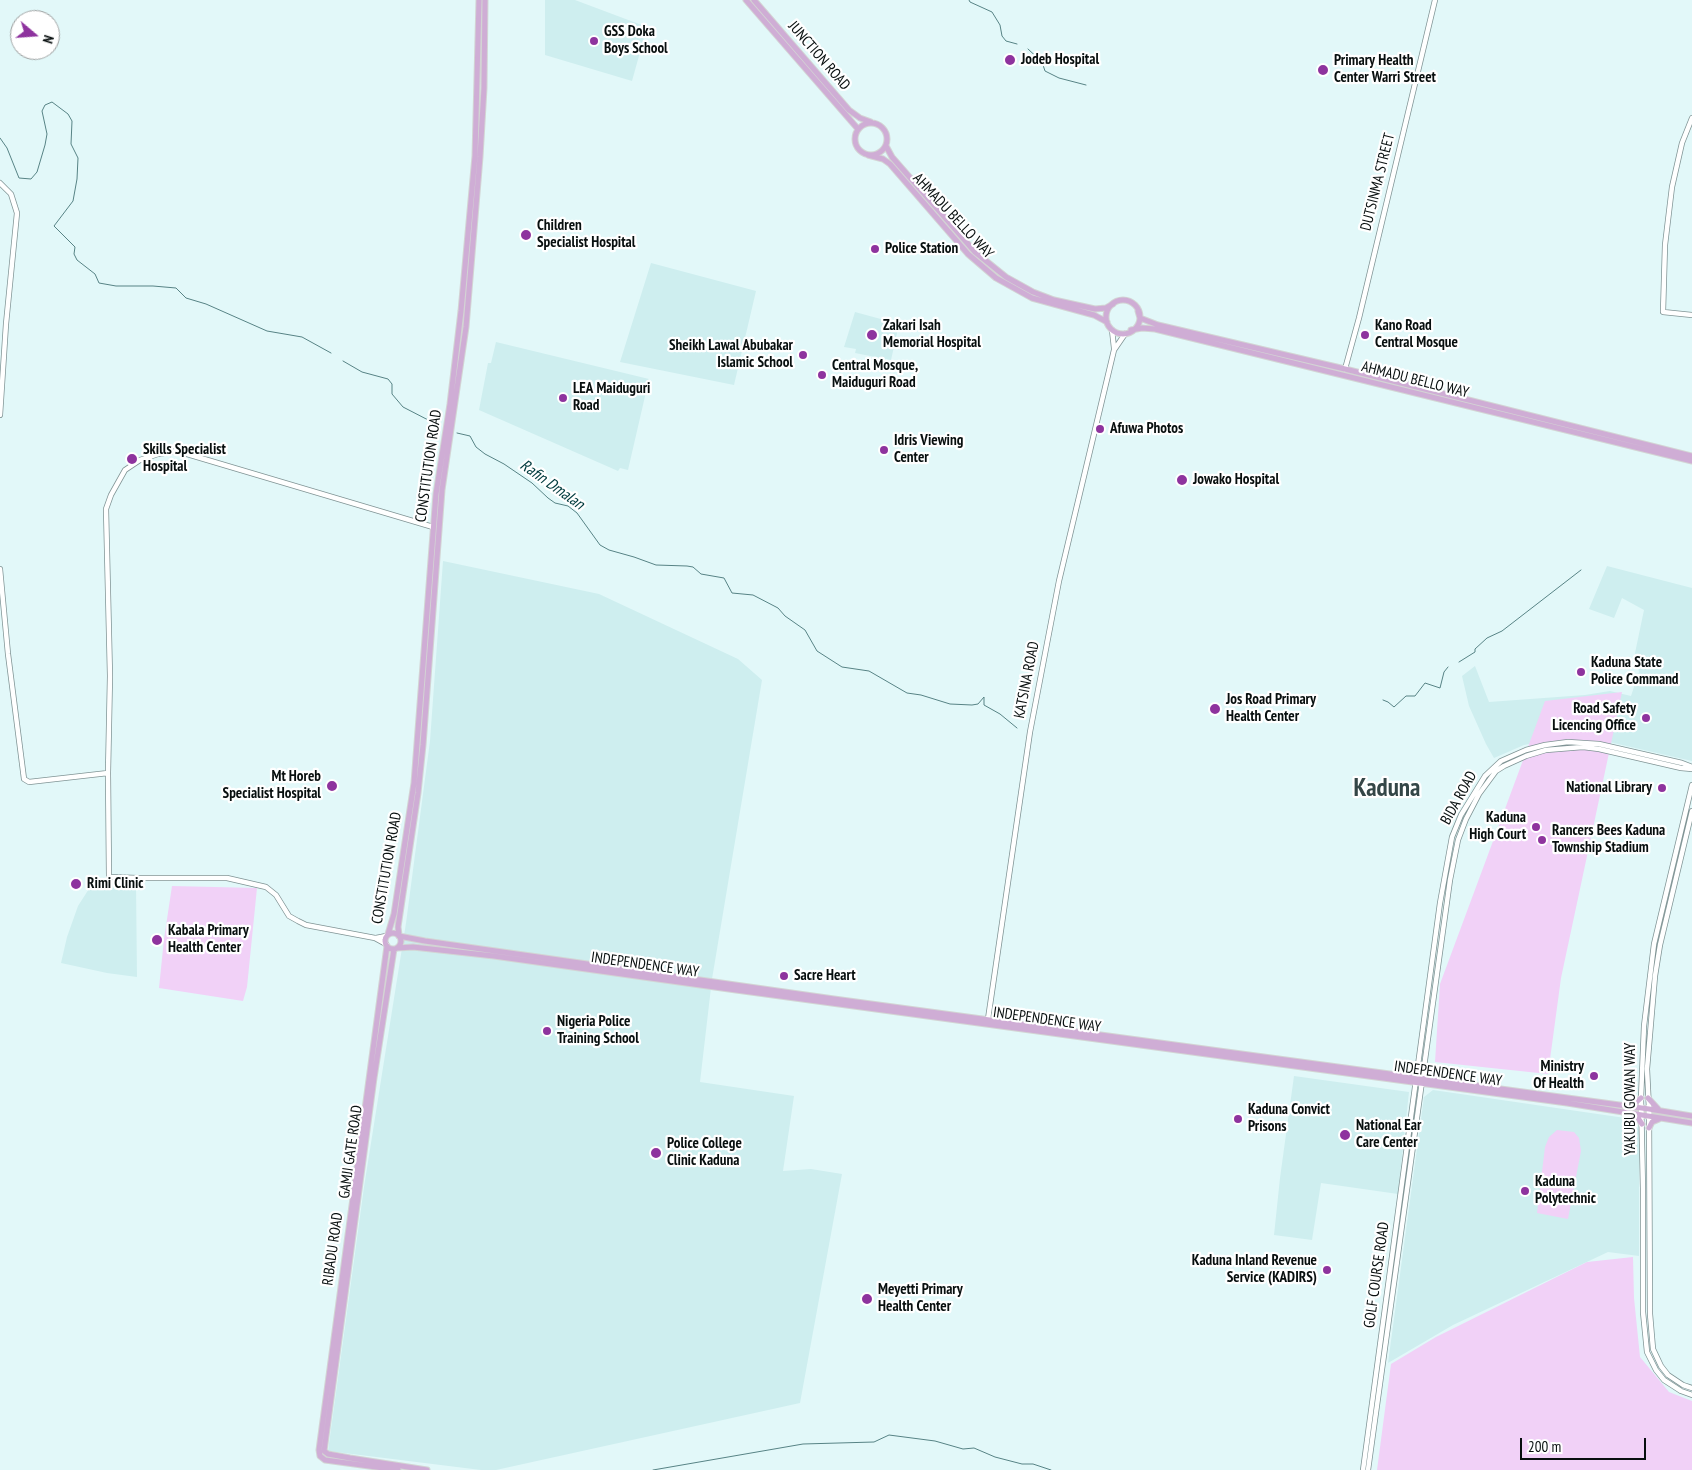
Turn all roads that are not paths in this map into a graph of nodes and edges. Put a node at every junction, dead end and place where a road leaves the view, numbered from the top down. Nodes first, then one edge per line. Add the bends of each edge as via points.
1 (479, 0) edge
2 (485, 0) edge
3 (746, 0) edge
4 (754, 0) edge
5 (1435, 0) edge
6 (1692, 118) edge
7 (871, 122) junction
8 (858, 129) junction
9 (886, 146) junction
10 (868, 155) junction
11 (0, 183) edge
12 (1113, 304) junction
13 (1138, 311) junction
14 (1692, 314) edge
15 (1106, 322) junction
16 (1112, 330) junction
17 (1131, 330) junction
18 (1125, 334) junction
19 (1114, 350) junction
20 (1345, 369) junction
21 (0, 415) edge
22 (450, 422) junction
23 (448, 432) junction
24 (1692, 456) edge
25 (1692, 461) edge
26 (433, 527) junction
27 (0, 568) edge
28 (431, 594) junction
29 (1692, 768) edge
30 (108, 773) junction
31 (1692, 785) edge
32 (1692, 811) edge
33 (1450, 845) junction
34 (1457, 846) junction
35 (387, 936) junction
36 (399, 936) junction
37 (375, 938) junction
38 (386, 945) junction
39 (395, 948) junction
40 (988, 1020) junction
41 (1419, 1081) junction
42 (1641, 1098) junction
43 (1648, 1098) junction
44 (1631, 1107) junction
45 (1642, 1108) junction
46 (1649, 1109) junction
47 (1660, 1111) junction
48 (1632, 1114) junction
49 (1642, 1116) junction
50 (1692, 1116) edge
51 (1649, 1117) junction
52 (1659, 1119) junction
53 (1692, 1123) edge
54 (1642, 1124) junction
55 (1649, 1128) junction
56 (358, 1179) junction
57 (1692, 1388) edge
58 (1692, 1395) edge
59 (398, 1470) edge
60 (427, 1470) edge
61 (1363, 1470) edge
62 (1368, 1470) edge

1 - 22 main road, CONSTITUTION ROAD via 474,171
2 - 22 main road, CONSTITUTION ROAD via 480,157 466,327
3 - 8 main road, JUNCTION ROAD
4 - 7 main road, JUNCTION ROAD via 849,110
5 - 20 street, DUTSINMA STREET
6 - 14 street via 1682,143 1672,187 1665,245 1663,312
7 - 8 main road
7 - 9 main road via 879,124 886,132
8 - 10 main road via 855,137 857,146
9 - 10 main road via 879,153
9 - 12 main road, AHMADU BELLO WAY via 975,252 1006,277 1042,296 1089,308 1101,309
10 - 15 main road, AHMADU BELLO WAY via 890,164 968,254 996,278 1032,298 1094,315
11 - 21 street via 11,194 17,213
12 - 13 main road via 1127,301
12 - 15 main road via 1107,312
13 - 17 main road via 1139,320
13 - 20 main road, AHMADU BELLO WAY via 1140,318 1158,325
15 - 16 main road
16 - 18 main road
16 - 19 street, KATSINA ROAD
17 - 18 main road
17 - 25 main road, AHMADU BELLO WAY via 1155,329
18 - 19 street, KATSINA ROAD
19 - 40 street, KATSINA ROAD via 1058,581 1031,723
20 - 24 main road, AHMADU BELLO WAY
22 - 23 main road, CONSTITUTION ROAD
23 - 26 main road, CONSTITUTION ROAD via 438,478
23 - 28 main road, CONSTITUTION ROAD
26 - 28 main road, CONSTITUTION ROAD
26 - 30 street via 177,451 140,460 126,470 106,509 110,676
27 - 30 street via 24,779 29,782
28 - 35 main road, CONSTITUTION ROAD via 414,782 394,914
28 - 36 main road, CONSTITUTION ROAD via 422,760
29 - 33 street, BIDA ROAD via 1599,744 1568,742 1526,750 1501,761 1485,776 1461,815
29 - 34 street, BIDA ROAD via 1583,748 1546,750 1526,756 1496,771 1478,794
30 - 37 street via 109,876 235,879 271,890 289,916 306,925
31 - 42 street, YAKUBU GOWAN WAY via 1654,944 1644,1026
32 - 43 street, YAKUBU GOWAN WAY via 1669,902 1655,976 1647,1069
33 - 34 street
33 - 41 street, BIDA ROAD
34 - 41 street, BIDA ROAD
35 - 36 main road via 394,933
35 - 37 street
35 - 38 main road
36 - 39 main road via 400,942
36 - 40 main road, INDEPENDENCE WAY
37 - 38 street
38 - 39 main road
38 - 56 main road, RIBADU ROAD
39 - 41 main road, INDEPENDENCE WAY via 503,957
39 - 56 main road, GAMJI GATE ROAD
40 - 41 main road, INDEPENDENCE WAY
41 - 44 main road, INDEPENDENCE WAY
41 - 48 main road, INDEPENDENCE WAY
41 - 61 street, GOLF COURSE ROAD
41 - 62 street, GOLF COURSE ROAD
42 - 44 main road
42 - 45 street, YAKUBU GOWAN WAY
43 - 46 street, YAKUBU GOWAN WAY
43 - 47 main road
44 - 45 main road, INDEPENDENCE WAY
45 - 46 main road, INDEPENDENCE WAY
45 - 49 street, YAKUBU GOWAN WAY
46 - 47 main road, INDEPENDENCE WAY
46 - 51 street, YAKUBU GOWAN WAY
47 - 50 main road, INDEPENDENCE WAY
48 - 49 main road, INDEPENDENCE WAY
48 - 54 main road
49 - 51 main road, INDEPENDENCE WAY
49 - 54 street, YAKUBU GOWAN WAY
51 - 52 main road, INDEPENDENCE WAY
51 - 55 street, YAKUBU GOWAN WAY
52 - 53 main road, INDEPENDENCE WAY
52 - 55 main road
54 - 58 street, YAKUBU GOWAN WAY via 1643,1312 1647,1352 1664,1380
55 - 57 street, YAKUBU GOWAN WAY via 1653,1349 1668,1375
56 - 59 main road, RIBADU ROAD via 319,1454 325,1460
56 - 60 main road, GAMJI GATE ROAD via 324,1449 330,1454

